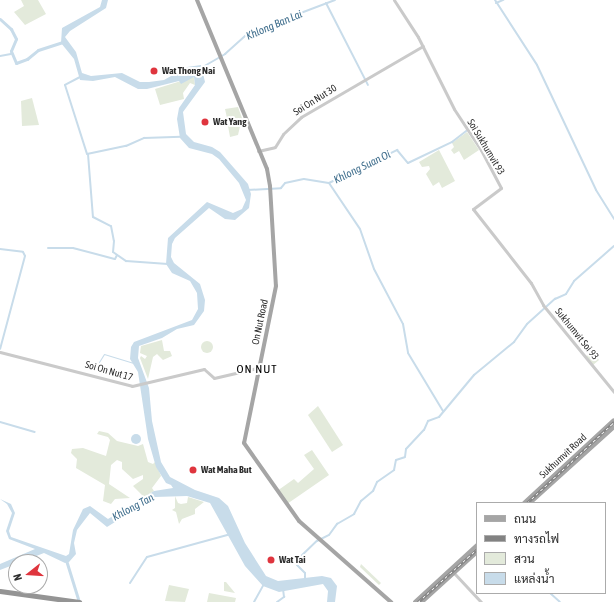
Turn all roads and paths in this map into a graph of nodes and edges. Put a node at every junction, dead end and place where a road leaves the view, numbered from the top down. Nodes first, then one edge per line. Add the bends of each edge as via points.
1 (196, 0) edge
2 (394, 0) edge
3 (423, 46) junction
4 (258, 151) junction
5 (543, 305) joint
6 (1, 352) edge
7 (258, 368) junction
8 (614, 392) edge
9 (614, 420) edge
10 (614, 427) edge
11 (587, 448) junction
12 (525, 502) edge
13 (531, 502) edge
14 (476, 546) edge
15 (476, 553) edge
16 (454, 573) junction
17 (0, 591) edge
18 (0, 594) edge
19 (61, 602) edge
20 (79, 602) edge
21 (390, 602) edge
22 (415, 602) edge
23 (422, 602) edge
24 (481, 602) edge

1 - 4 main road, On Nut Road
2 - 3 street, Soi Sukhumvit 93
3 - 4 street, Soi On Nut 30 via 301,117 283,134 275,147
3 - 5 street, Soi Sukhumvit 93 via 455,111 481,150 501,188 474,209 529,280
4 - 7 main road, On Nut Road via 266,169 270,188 275,284
5 - 8 street, Sukhumvit Soi 93
6 - 7 street, Soi On Nut 17 via 132,386 204,369 214,378
7 - 21 main road, On Nut Road via 243,442 298,521
9 - 11 main road, Sukhumvit Road
10 - 11 main road, Sukhumvit Road
11 - 12 main road, Sukhumvit Road
11 - 13 main road, Sukhumvit Road
14 - 22 main road
15 - 16 main road
16 - 23 main road
16 - 24 street
17 - 20 highway
18 - 19 highway

